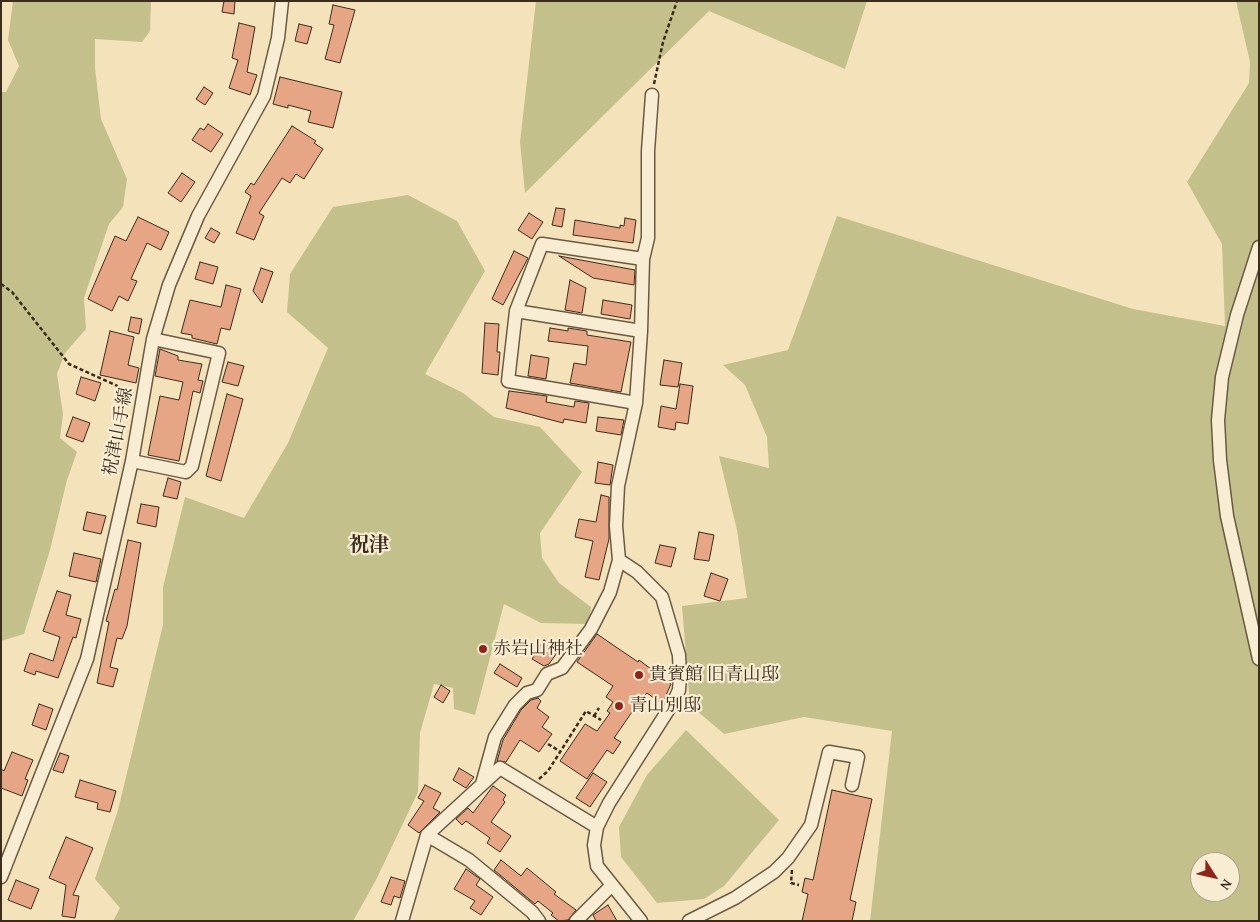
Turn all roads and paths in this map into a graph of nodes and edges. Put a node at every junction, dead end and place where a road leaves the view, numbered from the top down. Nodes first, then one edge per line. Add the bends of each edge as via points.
1 (282, 1) edge
2 (677, 1) edge
3 (652, 95) joint
4 (1259, 247) edge
5 (643, 259) junction
6 (1, 284) edge
7 (516, 312) junction
8 (641, 331) junction
9 (154, 339) junction
10 (144, 398) junction
11 (636, 403) junction
12 (132, 461) junction
13 (619, 560) junction
14 (1259, 659) edge
15 (599, 708) dead end
16 (594, 716) junction
17 (601, 720) dead end
18 (548, 744) dead end
19 (560, 752) junction
20 (482, 785) junction
21 (852, 785) dead end
22 (530, 787) junction
23 (597, 827) junction
24 (427, 835) junction
25 (1, 876) edge
26 (612, 885) junction
27 (402, 921) edge
28 (539, 921) edge
29 (576, 921) edge
30 (641, 921) edge
31 (689, 921) edge

1 - 9 street, 祝津山手線 via 278,38 264,96 198,216 169,285
2 - 3 path via 663,42
3 - 5 street via 648,238
4 - 14 street via 1222,377 1218,420 1227,516
5 - 7 street via 542,244
5 - 8 street
6 - 10 path via 12,292 69,364
7 - 8 street
7 - 11 street via 508,381
8 - 11 street
9 - 10 street, 祝津山手線
9 - 12 street via 219,353 192,466 186,472
10 - 12 street, 祝津山手線
11 - 13 street via 618,486 616,526
12 - 25 street, 祝津山手線 via 88,659
13 - 20 street via 610,592 591,629 562,668 547,674 537,690 527,693 514,705 495,737
13 - 23 street via 637,572 662,597 679,655 680,684 674,701
15 - 16 path
16 - 17 path
16 - 19 path via 586,711
18 - 19 path
19 - 22 path via 548,771
20 - 22 street via 500,768
20 - 24 street
21 - 31 street via 858,757 829,752 812,825 791,853 760,883 710,913
22 - 23 street
23 - 26 street via 594,845 597,866
24 - 27 street
24 - 28 street via 469,860
26 - 29 street
26 - 30 street

